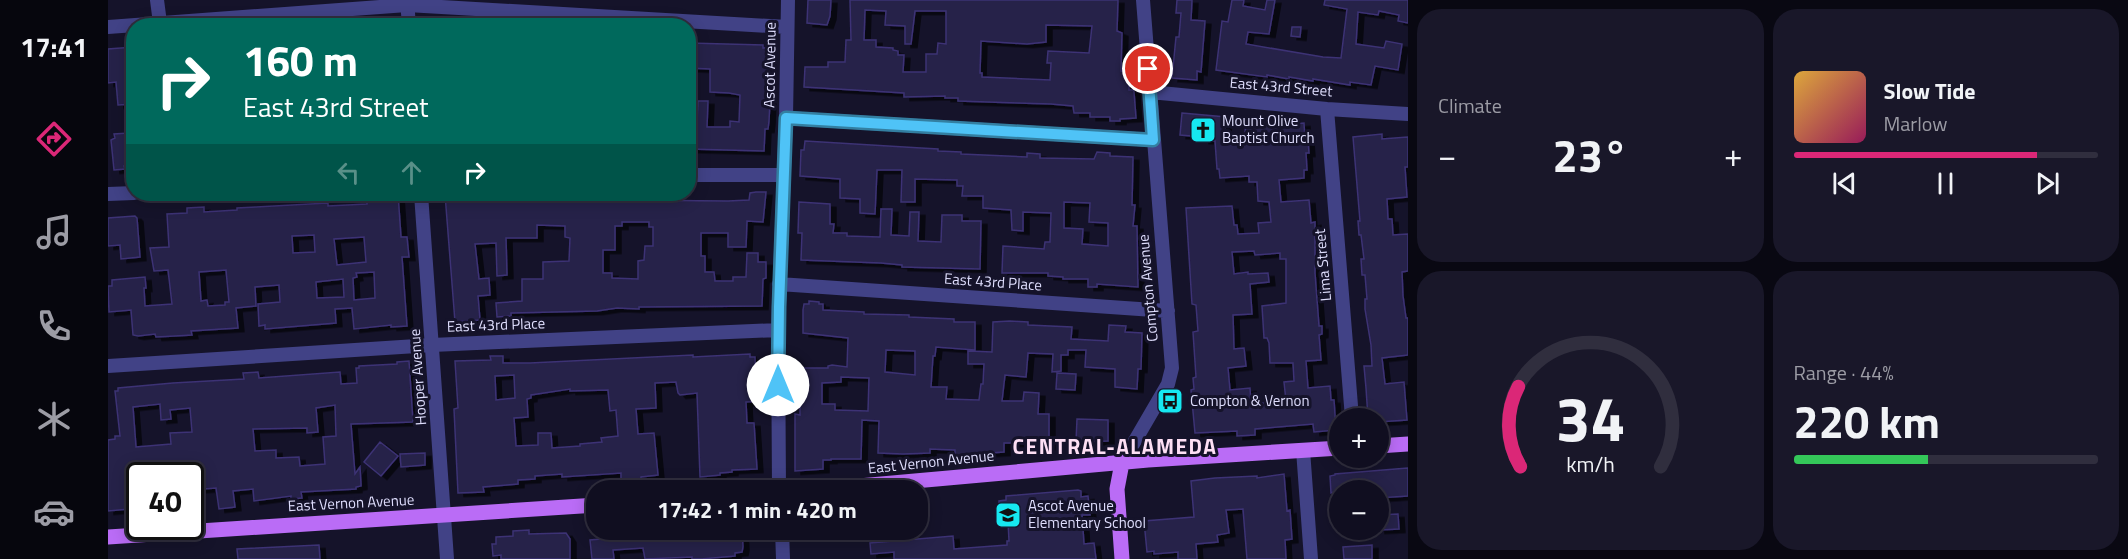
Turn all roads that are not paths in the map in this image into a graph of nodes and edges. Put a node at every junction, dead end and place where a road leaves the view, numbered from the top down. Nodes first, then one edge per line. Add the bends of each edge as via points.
1 (158, 0) edge
2 (788, 0) edge
3 (1143, 0) edge
4 (407, 2) edge
5 (288, 6) edge
6 (160, 18) edge
7 (198, 18) edge
8 (408, 18) edge
9 (650, 18) edge
10 (696, 21) edge
11 (126, 26) edge
12 (108, 27) edge
13 (787, 27) junction
14 (1150, 92) junction
15 (1327, 109) junction
16 (1408, 114) edge
17 (786, 118) junction
18 (1153, 140) junction
19 (696, 175) edge
20 (784, 175) junction
21 (126, 193) edge
22 (108, 194) edge
23 (422, 201) edge
24 (779, 284) junction
25 (1168, 311) junction
26 (778, 330) junction
27 (432, 345) junction
28 (108, 366) edge
29 (1351, 408) edge
30 (1408, 444) edge
31 (1389, 445) edge
32 (1329, 449) edge
33 (1304, 450) junction
34 (1122, 463) junction
35 (779, 480) edge
36 (928, 480) edge
37 (586, 506) edge
38 (444, 516) junction
39 (108, 537) edge
40 (782, 540) edge
41 (447, 559) edge
42 (783, 559) edge
43 (1122, 559) edge
44 (1311, 559) edge

1 - 6 street
2 - 13 street, Ascot Avenue
3 - 14 street, Compton Avenue
4 - 5 street
4 - 8 street
4 - 9 street
5 - 7 street
10 - 13 street
11 - 12 street
13 - 17 street, Ascot Avenue
14 - 15 street, East 43rd Street
14 - 18 street, Compton Avenue
15 - 16 street, East 43rd Street
15 - 29 street, Lima Street
17 - 18 street
17 - 20 street, Ascot Avenue
18 - 25 street, Compton Avenue
19 - 20 street
20 - 24 street, Ascot Avenue
21 - 22 street
23 - 27 street, Hooper Avenue
24 - 25 street, East 43rd Place
24 - 26 street, Ascot Avenue
25 - 34 street, Compton Avenue via 1171,376
26 - 27 street, East 43rd Place
26 - 35 street, Ascot Avenue
27 - 28 street, East 43rd Place
27 - 38 street, Hooper Avenue
30 - 31 main road
32 - 33 main road, East Vernon Avenue
33 - 34 main road, East Vernon Avenue
33 - 44 street
34 - 36 main road, East Vernon Avenue
34 - 43 main road, Compton Avenue via 1117,489
37 - 38 main road, East Vernon Avenue
38 - 39 main road, East Vernon Avenue
38 - 41 street, Hooper Avenue
40 - 42 street

